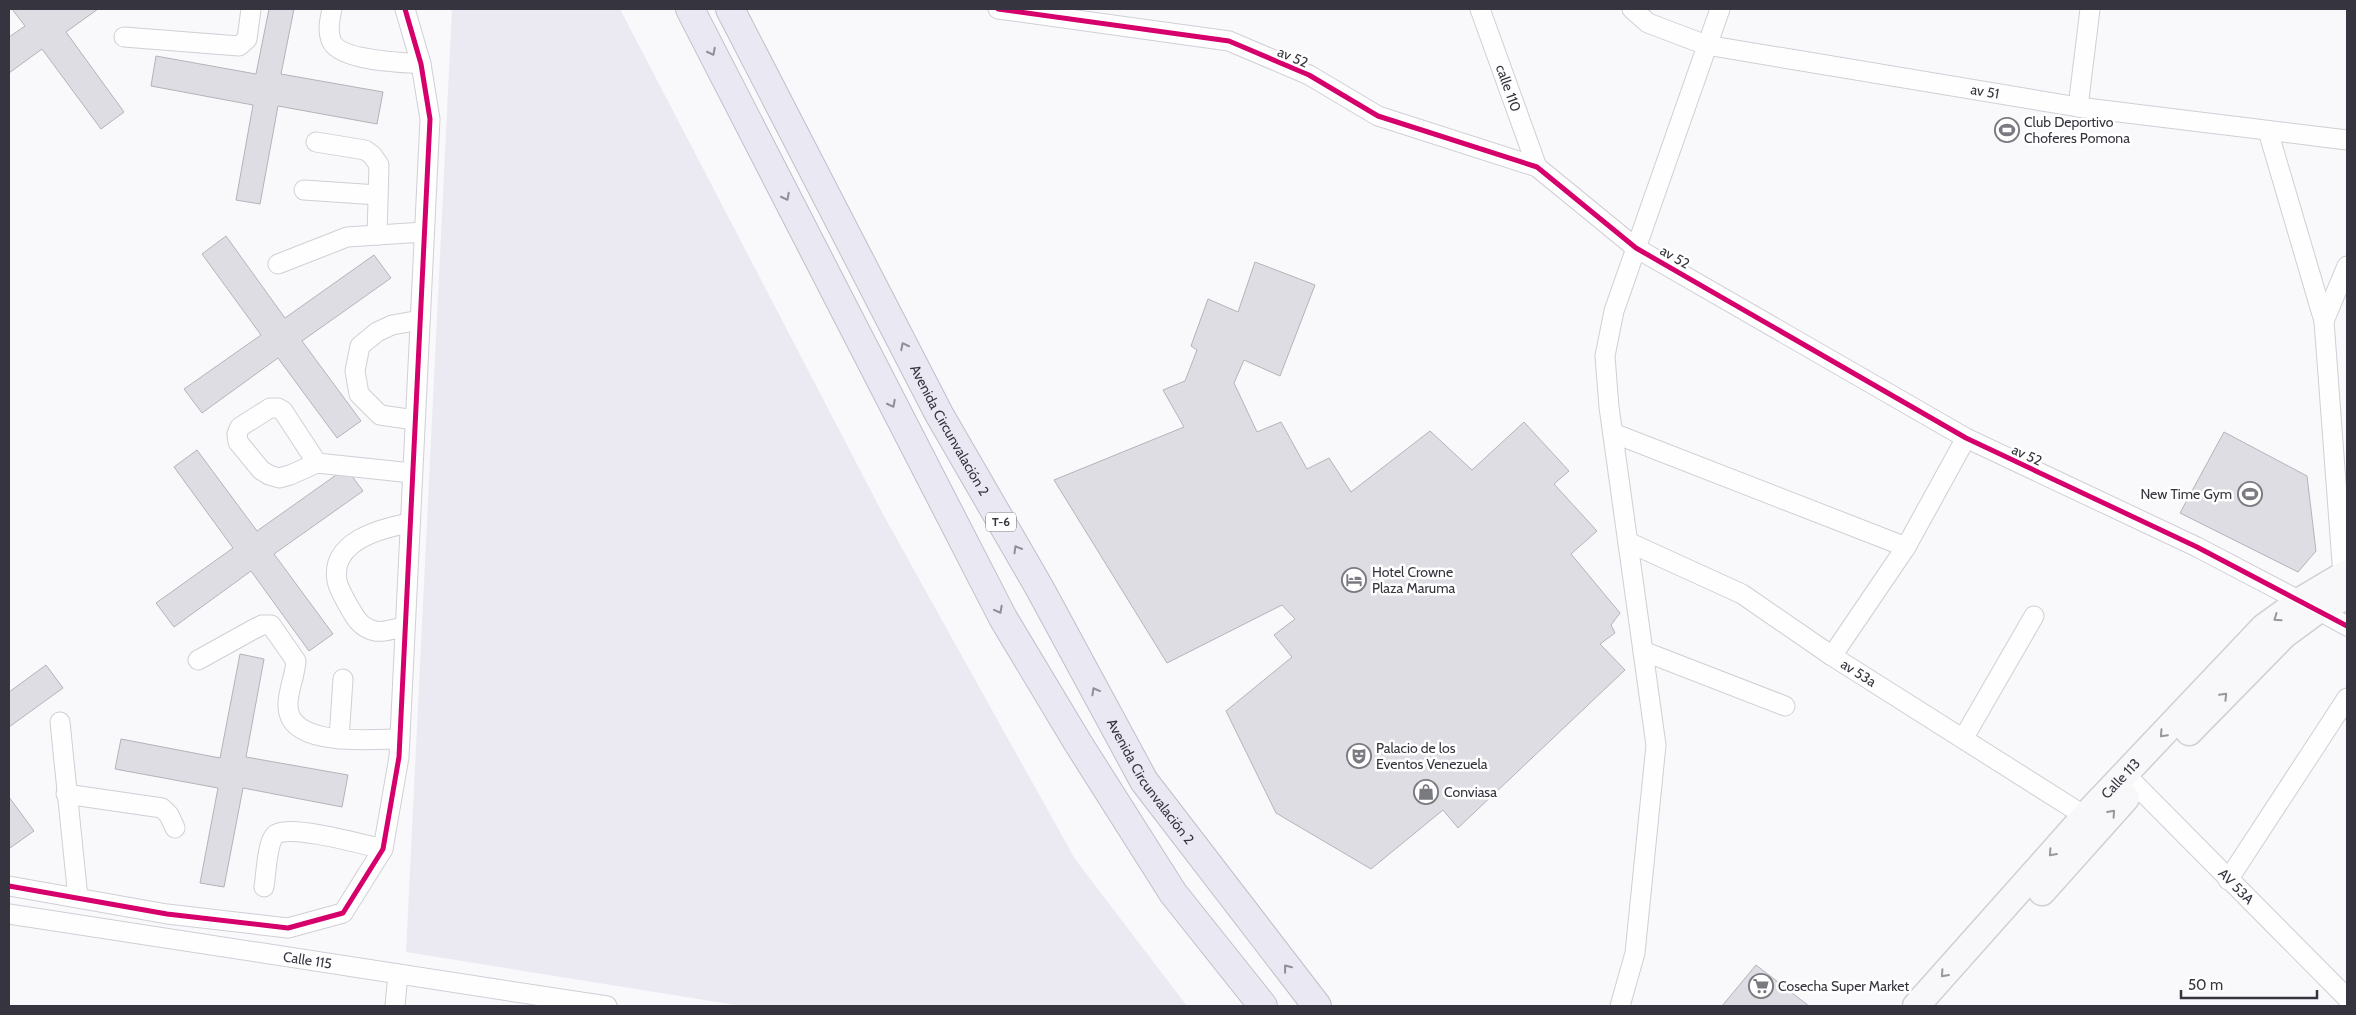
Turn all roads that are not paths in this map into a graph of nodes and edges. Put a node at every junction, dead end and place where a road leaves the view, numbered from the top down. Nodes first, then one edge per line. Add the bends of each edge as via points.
1 (252, 9) edge
2 (332, 9) edge
3 (405, 9) edge
4 (690, 9) edge
5 (998, 9) edge
6 (1480, 9) edge
7 (1632, 9) edge
8 (1720, 9) edge
9 (2090, 9) edge
10 (736, 12) edge
11 (124, 37) dead end
12 (1706, 45) junction
13 (421, 64) junction
14 (2078, 107) junction
15 (2268, 131) junction
16 (2347, 140) edge
17 (316, 142) dead end
18 (1537, 167) junction
19 (304, 190) dead end
20 (378, 195) junction
21 (424, 232) junction
22 (377, 235) junction
23 (1636, 248) junction
24 (278, 264) dead end
25 (2347, 266) edge
26 (420, 320) junction
27 (2324, 321) junction
28 (415, 420) junction
29 (1613, 433) junction
30 (1966, 438) junction
31 (317, 462) dead end
32 (412, 473) junction
33 (410, 523) junction
34 (1628, 542) junction
35 (1906, 548) junction
36 (2346, 582) edge
37 (2309, 606) junction
38 (2034, 616) dead end
39 (2347, 626) edge
40 (405, 627) junction
41 (1643, 652) junction
42 (1832, 656) junction
43 (198, 660) dead end
44 (343, 679) dead end
45 (2347, 698) edge
46 (1785, 706) dead end
47 (60, 722) dead end
48 (339, 739) junction
49 (400, 739) junction
50 (1963, 739) junction
51 (2130, 780) junction
52 (66, 794) junction
53 (2085, 816) junction
54 (175, 828) dead end
55 (383, 849) junction
56 (2228, 880) junction
57 (9, 886) edge
58 (264, 887) dead end
59 (78, 898) junction
60 (9, 914) edge
61 (398, 974) junction
62 (2347, 998) edge
63 (395, 1006) edge
64 (607, 1006) edge
65 (1264, 1006) edge
66 (1317, 1006) edge
67 (1620, 1006) edge
68 (1916, 1006) edge
69 (1939, 1006) edge

1 - 11 street via 247,39 239,46
2 - 13 street via 329,28 336,48 354,56
3 - 13 street
4 -> 65 highway via 1003,618 1172,893
5 - 18 street, av 52 via 1229,42 1309,75 1378,116
6 - 18 street, calle 110
7 - 12 street, av 51 via 1648,23
8 - 12 street
9 - 14 street
66 -> 10 highway, Avenida Circunvalación 2 / T-6 via 1144,781 1039,587 939,414
12 - 14 street, av 51
12 - 23 street
13 - 21 street via 430,119
14 - 15 street, av 51
15 - 16 street, av 51
15 - 27 street
17 - 20 street via 366,150 372,154 379,165
18 - 23 street, av 52
19 - 20 street
20 - 22 street
21 - 22 street
21 - 26 street
22 - 24 street via 347,237
23 - 29 street via 1614,311 1605,356
23 - 30 street, av 52
25 - 27 street
26 - 28 street
26 - 28 street via 392,325 377,332 360,346 355,371 359,394 380,415
27 - 36 street
28 - 32 street
29 - 34 street
29 - 35 street
30 - 35 street
30 - 37 street, av 52 via 2197,548
31 - 32 street
32 - 33 street
33 - 40 street
33 - 40 street via 371,533 347,549 337,565 337,581 358,623 375,632
34 - 41 street
34 - 42 street, av 53a via 1742,594
35 - 42 street
36 - 37 street, Calle 113
37 - 39 street, av 52
37 - 51 street, Calle 113 via 2264,627
38 - 50 street
40 - 49 street
41 - 46 street
41 - 67 street via 1656,746 1635,953
42 - 50 street, av 53a
43 - 48 street via 262,625 271,626 296,661 288,708 292,721 317,736
44 - 48 street
45 - 56 street
47 - 52 street
48 - 49 street
49 - 55 street
50 - 53 street, av 53a
51 - 53 street, Calle 113
51 - 56 street, AV 53A
69 -> 51 street, Calle 113
52 - 54 street via 156,806 169,815
52 - 59 street
53 -> 68 street, Calle 113
55 - 58 street via 287,830 276,833
55 - 59 street via 343,913 288,928 167,914
56 - 62 street, AV 53A
57 - 59 street
60 - 61 street, Calle 115
61 - 63 street
61 - 64 street, Calle 115

